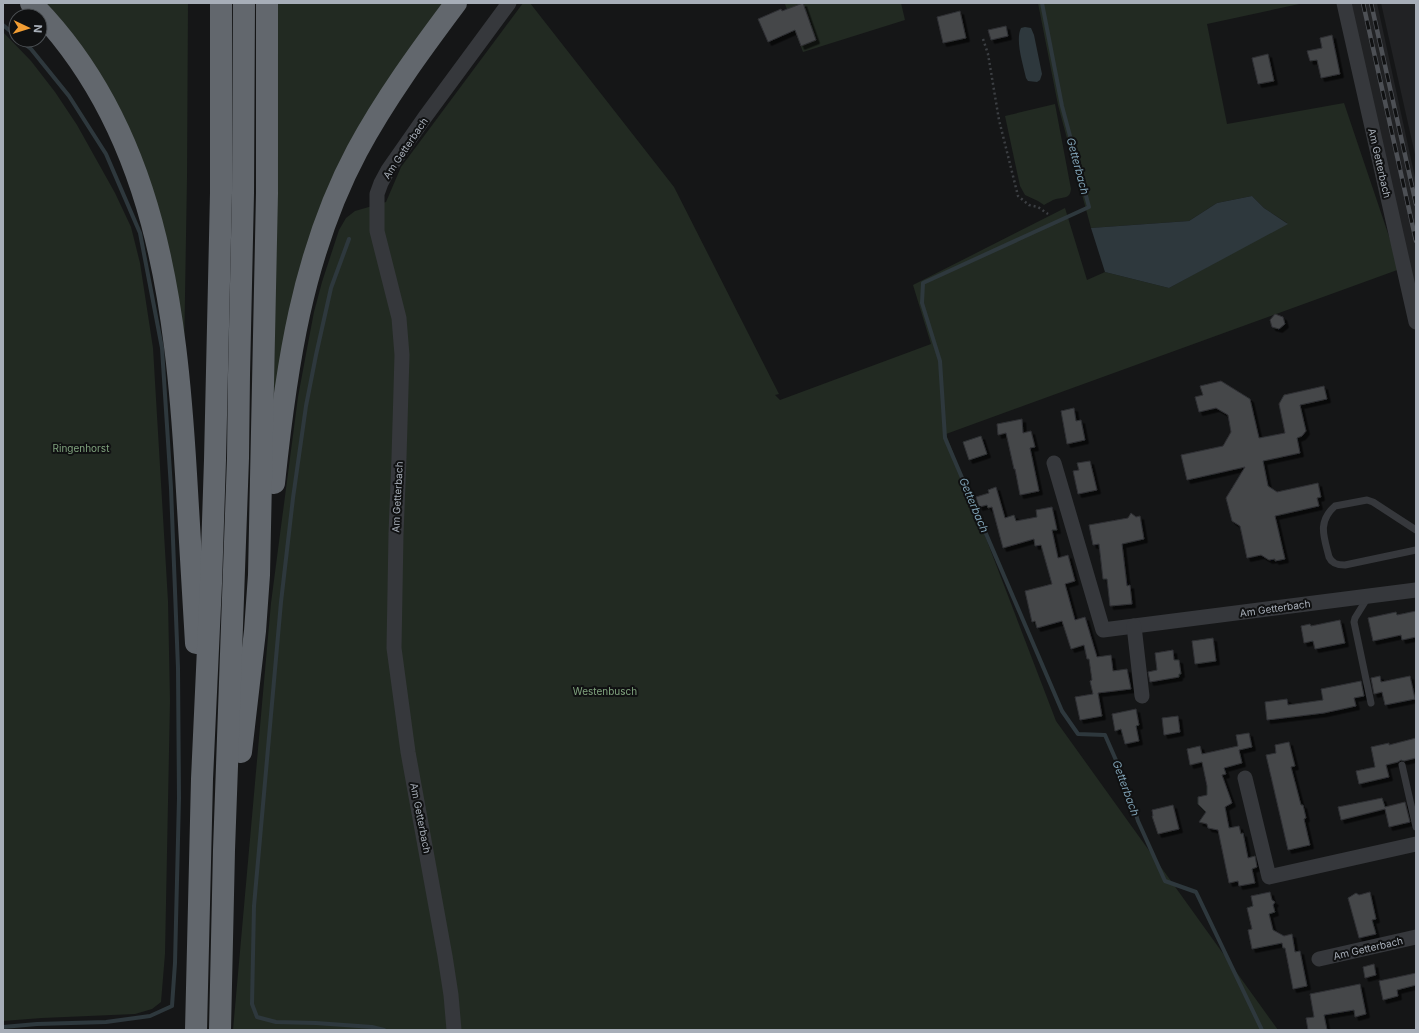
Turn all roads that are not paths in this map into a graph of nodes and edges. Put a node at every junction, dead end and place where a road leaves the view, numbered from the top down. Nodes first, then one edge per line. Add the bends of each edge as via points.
1 (31, 3) edge
2 (221, 3) edge
3 (244, 3) edge
4 (267, 3) edge
5 (456, 3) edge
6 (509, 3) edge
7 (1344, 3) edge
8 (1416, 322) edge
9 (1054, 463) dead end
10 (1416, 530) edge
11 (1416, 550) edge
12 (259, 576) junction
13 (1416, 590) edge
14 (1368, 596) junction
15 (1134, 626) junction
16 (1142, 696) dead end
17 (1371, 703) dead end
18 (1402, 766) dead end
19 (202, 778) junction
20 (1246, 778) dead end
21 (1416, 827) edge
22 (1416, 844) edge
23 (224, 850) junction
24 (1416, 937) edge
25 (1319, 958) dead end
26 (196, 1030) edge
27 (220, 1030) edge
28 (454, 1030) edge

1 - 19 highway via 52,24 75,55 116,123 143,191 159,253 176,356 181,405
2 - 19 highway via 221,194 215,460
3 - 23 highway via 238,458
4 - 12 highway via 267,201
5 - 12 highway via 372,123 344,177 316,250 301,301 291,351 273,495
6 - 28 street, Am Getterbach via 388,170 377,194 377,231 398,318 402,355 394,648 408,752 445,956
7 - 8 street, Am Getterbach
9 - 15 street, Am Getterbach via 1103,630
10 - 11 lane via 1367,500 1335,506 1323,524 1329,557 1338,565
12 - 23 highway via 247,705
13 - 14 street, Am Getterbach
14 - 15 street, Am Getterbach
14 - 17 lane via 1354,622
15 - 16 street
18 - 21 lane
19 - 26 highway
20 - 22 street via 1269,877
23 - 27 highway
24 - 25 street, Am Getterbach

